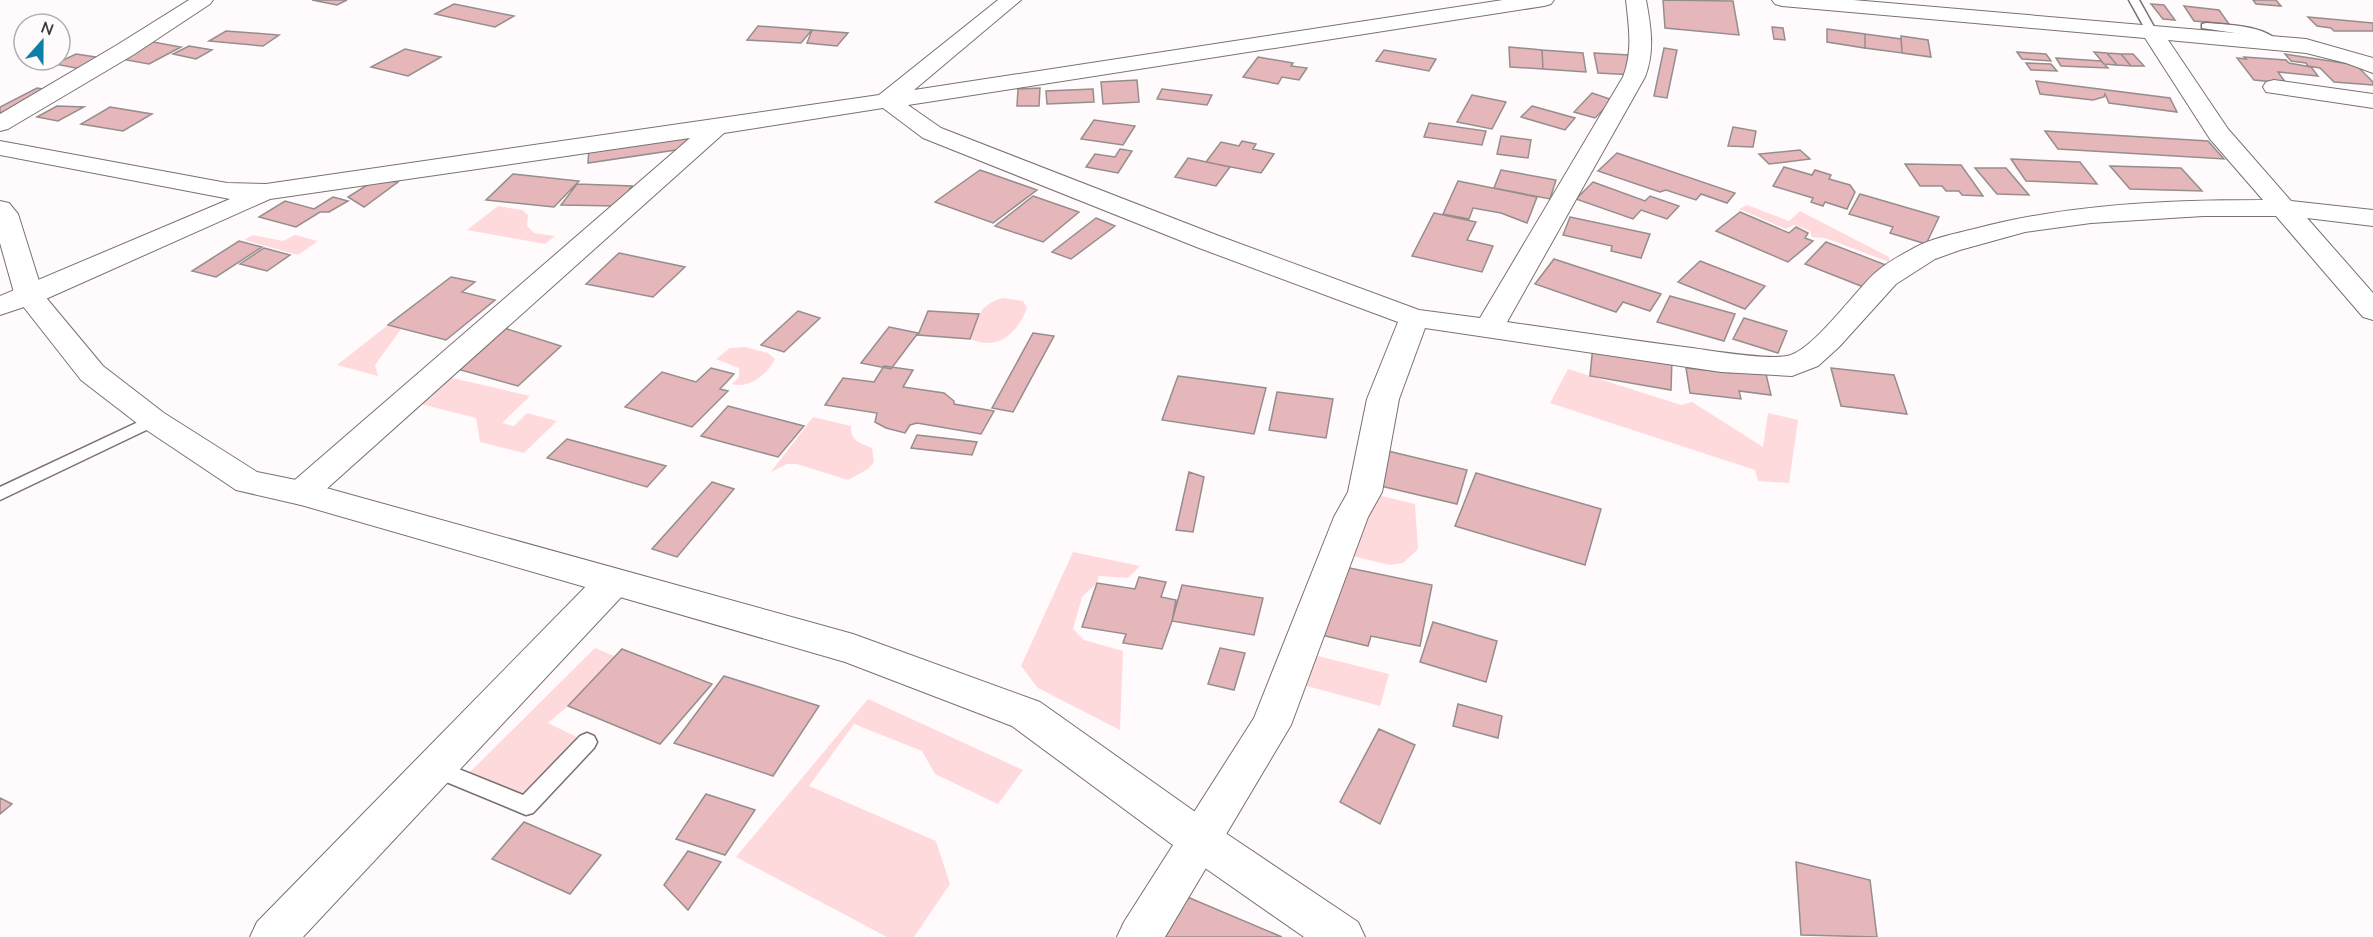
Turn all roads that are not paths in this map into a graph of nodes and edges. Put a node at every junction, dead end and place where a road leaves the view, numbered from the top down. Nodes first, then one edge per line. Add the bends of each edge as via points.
1 (203, 0) edge
2 (1011, 0) edge
3 (1544, 0) edge
4 (1636, 0) edge
5 (1782, 0) edge
6 (2134, 0) edge
7 (2206, 26) dead end
8 (2153, 34) junction
9 (2277, 44) junction
10 (2373, 66) edge
11 (2274, 87) dead end
12 (887, 100) junction
13 (2373, 102) edge
14 (0, 124) edge
15 (717, 127) junction
16 (0, 148) edge
17 (266, 192) junction
18 (2284, 208) junction
19 (0, 209) edge
20 (2373, 218) edge
21 (29, 296) junction
22 (0, 306) edge
23 (2373, 311) edge
24 (1414, 318) junction
25 (1490, 327) junction
26 (153, 420) junction
27 (0, 494) edge
28 (301, 494) junction
29 (612, 583) junction
30 (587, 742) dead end
31 (434, 768) junction
32 (1200, 840) junction
33 (273, 937) edge
34 (1140, 937) edge
35 (1342, 937) edge

1 - 14 street
2 - 12 street
3 - 12 street
4 - 25 street via 1641,34 1640,61 1634,77
5 - 8 street
6 - 8 lane
7 - 9 lane via 2264,34
8 - 9 street
8 - 18 street via 2219,134
9 - 10 street via 2306,46
11 - 13 street
12 - 15 street
12 - 24 street via 932,133
15 - 17 street
15 - 28 street
16 - 17 street via 228,191
17 - 21 street
18 - 20 street
18 - 23 street
18 - 25 street via 2202,208 2091,216 2023,224 1950,244 1925,253 1886,278 1829,340 1792,366 1721,362
19 - 21 street via 5,214
21 - 22 street
21 - 26 street via 92,373
24 - 25 street
24 - 32 street via 1383,399 1365,492 1351,517 1270,725
26 - 27 lane
26 - 28 street via 248,482
28 - 29 street
29 - 31 street
29 - 32 street via 853,649 1026,714
30 - 31 lane via 526,806
31 - 33 street
32 - 34 street
32 - 35 street

